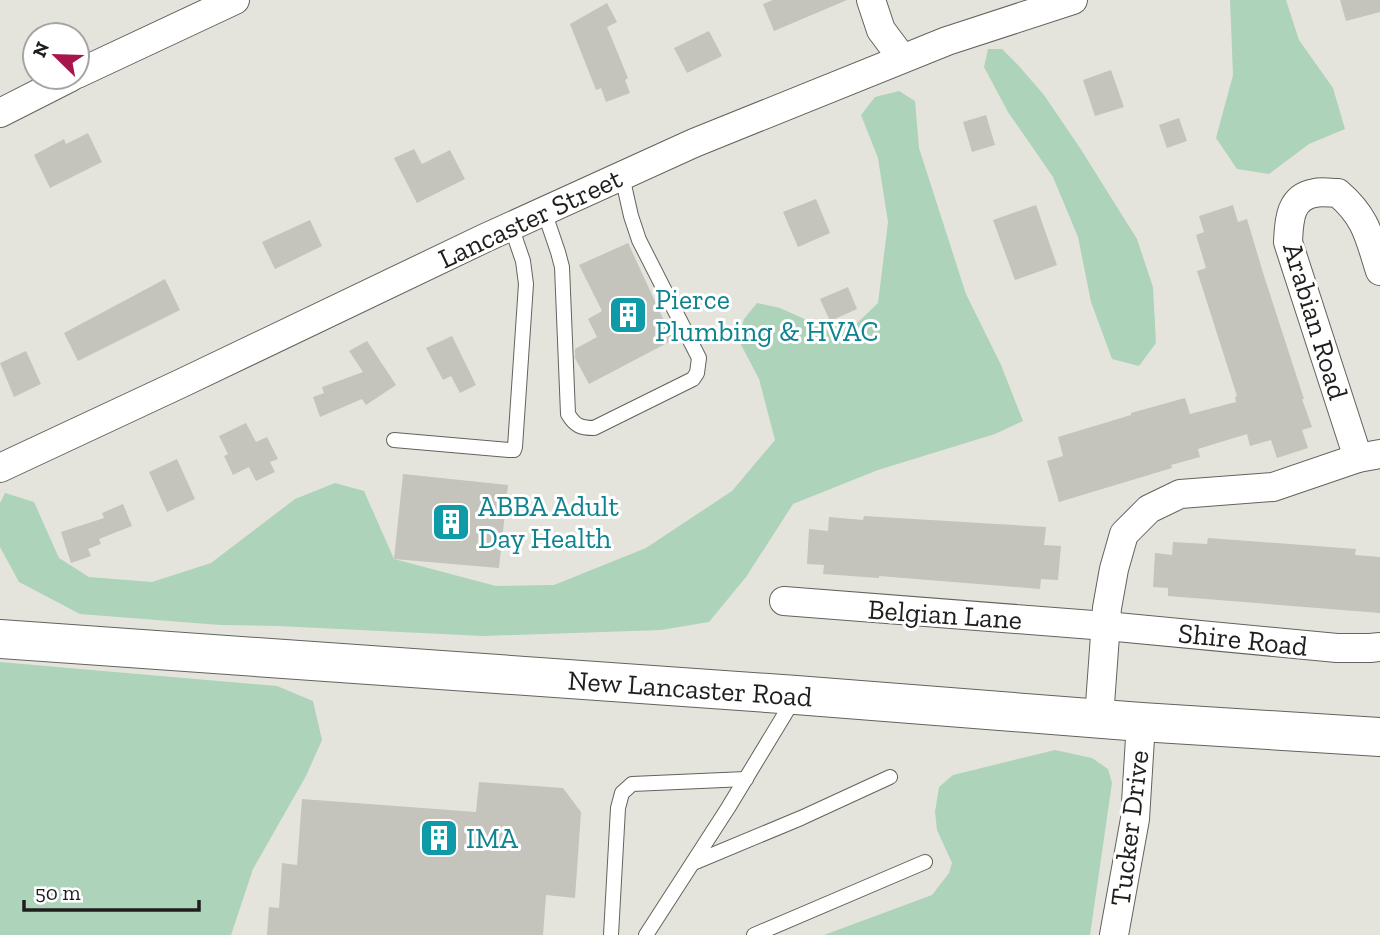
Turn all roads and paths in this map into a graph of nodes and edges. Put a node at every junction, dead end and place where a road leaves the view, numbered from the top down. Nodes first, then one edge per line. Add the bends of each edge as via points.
1 (235, 0) edge
2 (871, 0) edge
3 (1073, 0) edge
4 (902, 58) junction
5 (91, 67) edge
6 (43, 91) edge
7 (0, 113) edge
8 (622, 176) junction
9 (544, 211) junction
10 (510, 226) junction
11 (1380, 271) edge
12 (394, 440) dead end
13 (1369, 456) edge
14 (0, 468) edge
15 (784, 601) dead end
16 (1106, 626) junction
17 (0, 639) edge
18 (1380, 647) edge
19 (796, 695) junction
20 (1099, 718) junction
21 (1141, 722) junction
22 (1380, 737) edge
23 (890, 777) dead end
24 (746, 779) junction
25 (925, 862) dead end
26 (693, 863) junction
27 (611, 935) edge
28 (646, 935) edge
29 (754, 935) edge
30 (1114, 935) edge

1 - 5 street
2 - 4 street via 881,30
3 - 4 street, Lancaster Street
4 - 8 street, Lancaster Street
6 - 7 street
8 - 9 street, Lancaster Street
8 - 9 lane via 639,240 699,366 693,379 594,428 578,426 568,414 562,267
9 - 10 street, Lancaster Street
10 - 12 lane via 526,284 516,447
10 - 14 street, Lancaster Street
11 - 13 street, Arabian Road via 1365,225 1353,206 1338,193 1314,192 1300,200 1289,217 1288,242
13 - 16 street via 1273,487 1180,494 1149,509 1124,534
15 - 16 street, Belgian Lane
16 - 18 street, Shire Road via 1337,648
16 - 20 street
17 - 19 main road, New Lancaster Road
19 - 20 main road, New Lancaster Road
19 - 24 lane
20 - 21 main road, New Lancaster Road
21 - 22 main road, New Lancaster Road
21 - 30 street, Tucker Drive via 1135,819
23 - 26 lane
24 - 26 lane
24 - 27 lane via 632,783 622,793
25 - 29 lane
26 - 28 lane

